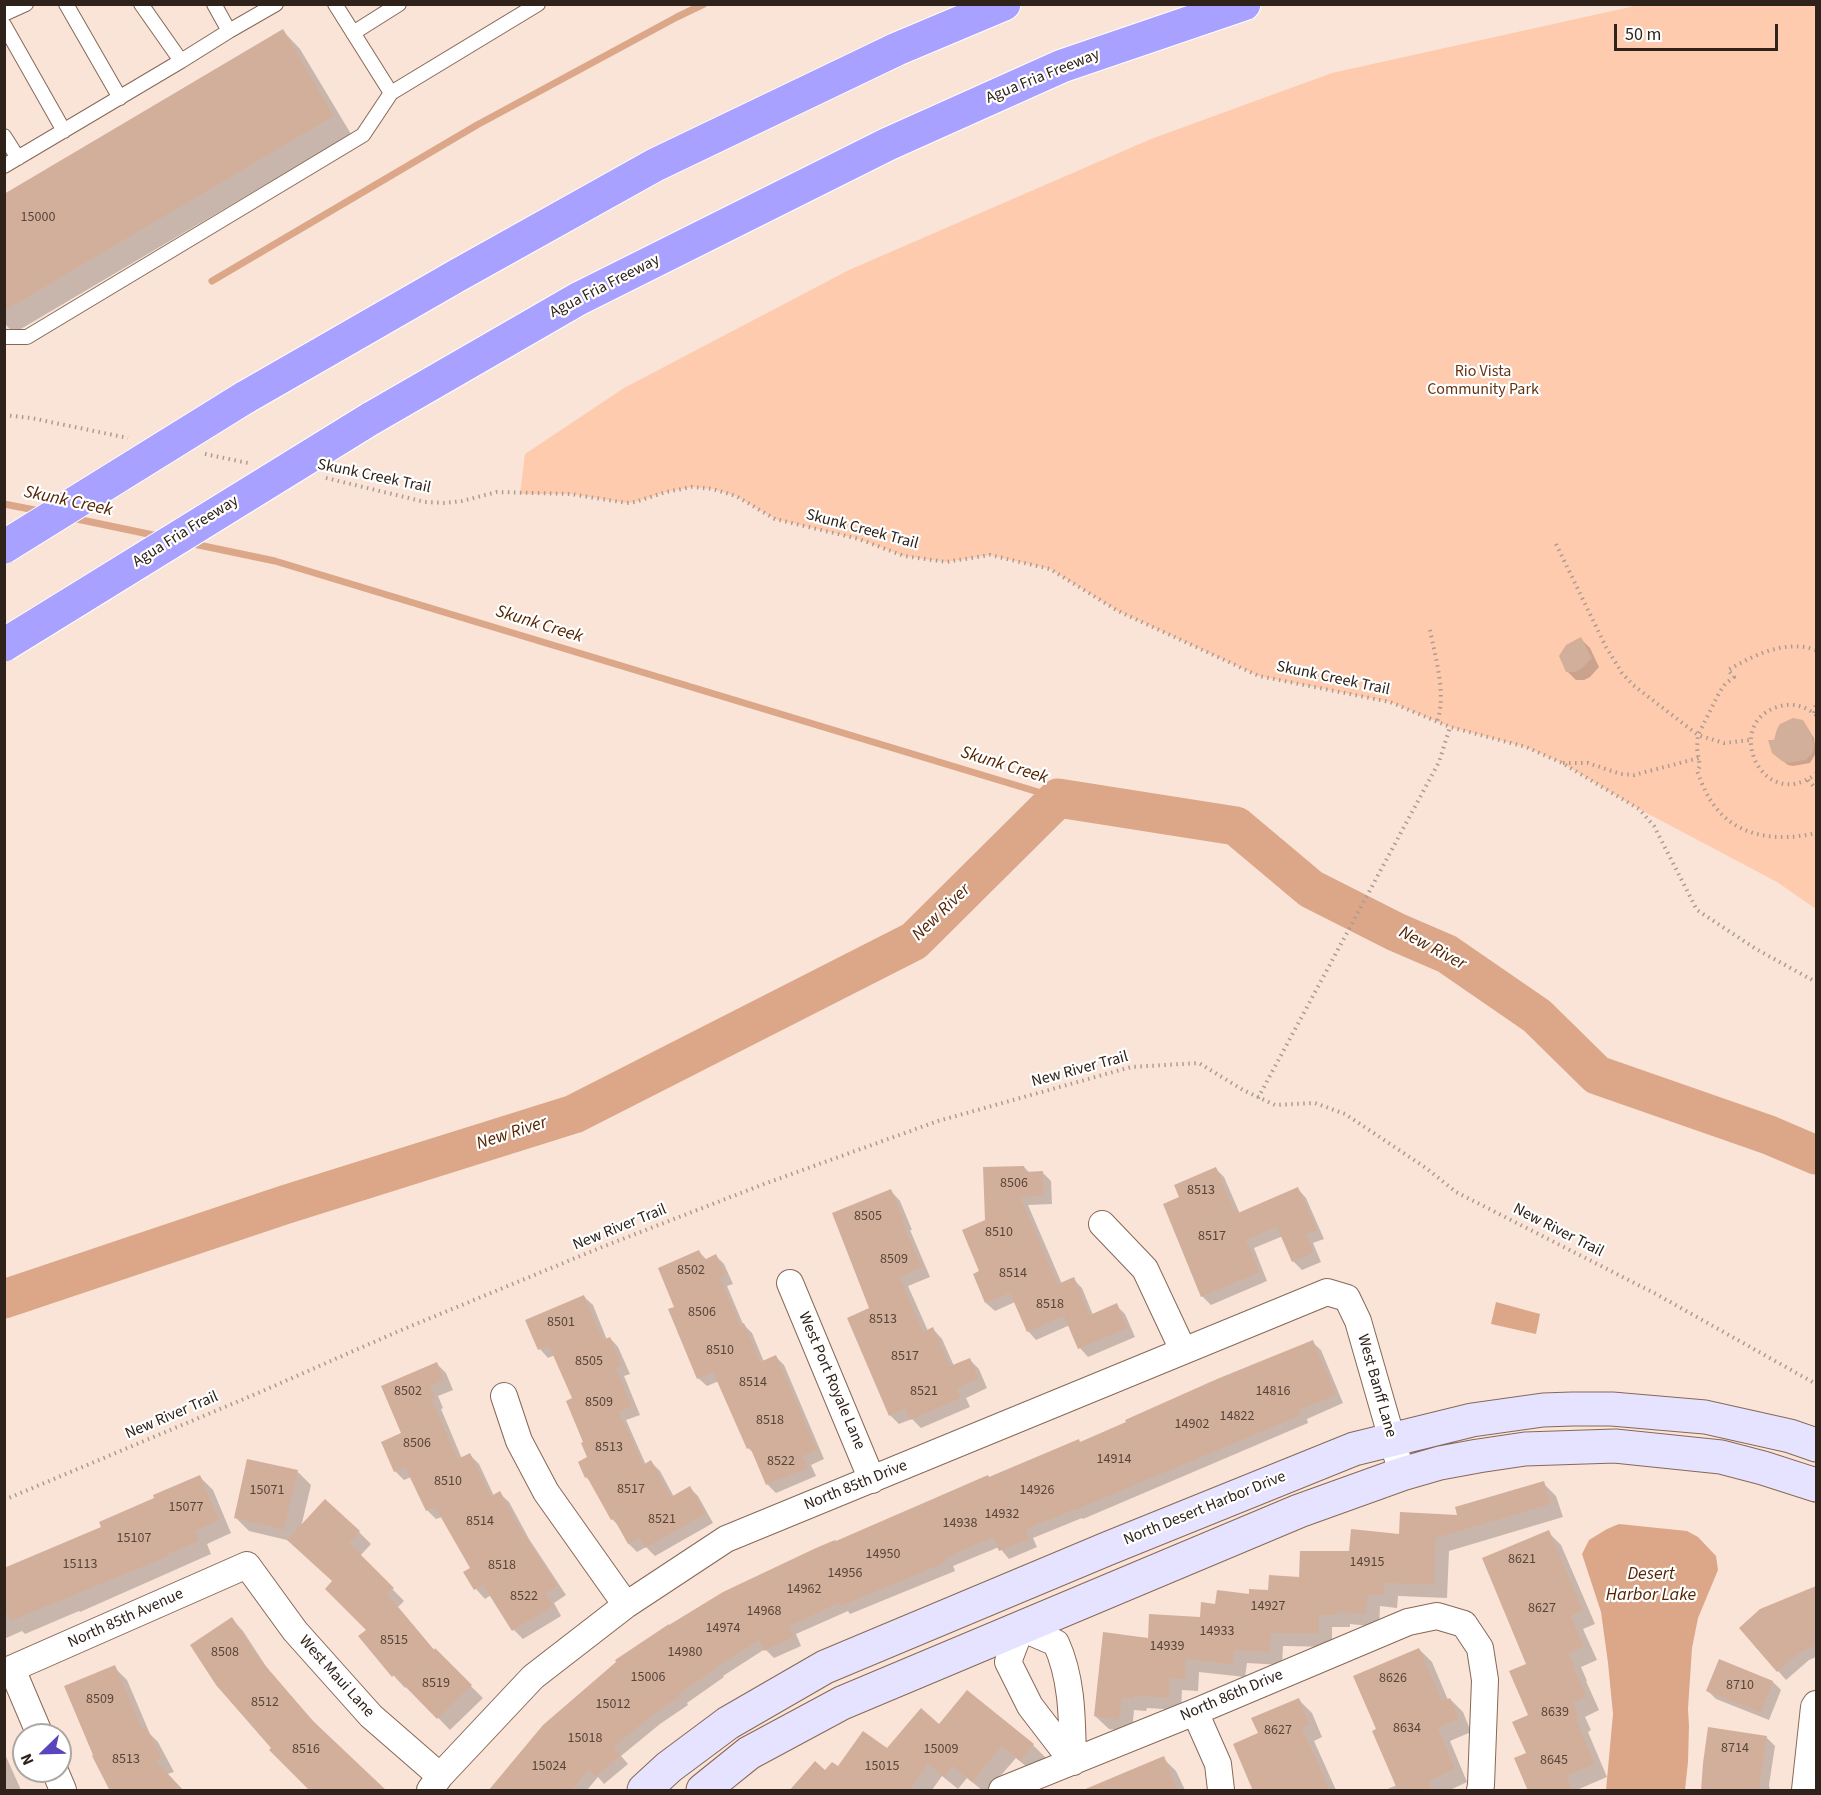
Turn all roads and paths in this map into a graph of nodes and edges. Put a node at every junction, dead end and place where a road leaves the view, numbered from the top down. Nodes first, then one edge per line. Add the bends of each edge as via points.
1 (26, 4) edge
2 (66, 4) edge
3 (141, 4) edge
4 (214, 4) edge
5 (276, 4) edge
6 (335, 4) edge
7 (399, 4) edge
8 (538, 4) edge
9 (1004, 4) edge
10 (1244, 4) edge
11 (4, 14) edge
12 (4, 25) edge
13 (229, 32) junction
14 (353, 33) junction
15 (181, 61) junction
16 (390, 93) junction
17 (120, 98) junction
18 (64, 131) junction
19 (4, 136) edge
20 (18, 158) junction
21 (4, 166) edge
22 (4, 337) edge
23 (4, 415) edge
24 (133, 439) dead end
25 (200, 453) dead end
26 (257, 464) dead end
27 (324, 478) dead end
28 (1556, 544) dead end
29 (4, 547) edge
30 (1430, 630) dead end
31 (4, 645) edge
32 (1816, 650) edge
33 (1816, 704) edge
34 (1815, 714) edge
35 (1437, 721) junction
36 (1450, 727) junction
37 (1698, 735) junction
38 (1750, 740) junction
39 (1699, 758) junction
40 (1562, 763) junction
41 (1816, 774) edge
42 (1808, 780) junction
43 (1816, 789) edge
44 (1816, 833) edge
45 (1816, 982) edge
46 (1258, 1098) junction
47 (1102, 1224) dead end
48 (790, 1283) dead end
49 (1347, 1298) joint
50 (1183, 1350) junction
51 (1816, 1384) edge
52 (504, 1396) dead end
53 (1392, 1439) junction
54 (1816, 1445) edge
55 (1402, 1474) junction
56 (872, 1480) junction
57 (1816, 1485) edge
58 (4, 1500) edge
59 (247, 1565) joint
60 (1006, 1591) junction
61 (626, 1605) junction
62 (1022, 1628) junction
63 (8, 1670) edge
64 (1070, 1692) junction
65 (1816, 1704) edge
66 (1030, 1706) junction
67 (1195, 1712) junction
68 (34, 1723) edge
69 (1073, 1762) junction
70 (435, 1783) edge
71 (644, 1791) edge
72 (703, 1791) edge
73 (1002, 1791) edge
74 (1221, 1791) edge
75 (1480, 1791) edge
76 (1805, 1791) edge

1 - 11 lane
2 - 17 lane
3 - 15 lane
4 - 13 lane
5 - 13 lane
6 - 14 lane
7 - 14 lane
8 - 16 lane
9 - 29 highway, bridge via 897,49 655,165 244,398
10 - 31 highway, Agua Fria Freeway, bridge via 1062,66 888,144 578,299 370,419
12 - 18 lane
13 - 15 lane
14 - 16 lane
15 - 17 lane
16 - 22 lane via 363,135 27,337
17 - 18 lane
18 - 20 lane
19 - 20 lane
20 - 21 lane
23 - 24 path
25 - 26 path
27 - 35 path, Skunk Creek Trail via 425,502 446,503 497,492 570,494 627,503 692,487 713,489 736,496 775,519 859,539 904,556 946,562 990,555 1050,569 1118,611 1259,676 1390,702
28 - 37 path via 1622,673
30 - 35 path via 1439,668
32 - 37 path via 1807,646 1775,648 1728,670 1734,677 1719,693
33 - 34 path
34 - 38 path via 1798,705 1772,709 1754,727
35 - 36 path, Skunk Creek Trail
36 - 40 path, Skunk Creek Trail via 1526,747
36 - 46 path via 1439,762
37 - 38 path via 1724,743
37 - 39 path
38 - 42 path via 1751,754 1767,777 1780,783
39 - 40 path via 1634,775 1588,763
39 - 44 path via 1697,771 1711,801 1740,826 1774,838
40 - 45 path, Skunk Creek Trail via 1639,809 1654,826 1697,910
41 - 42 path
42 - 43 path
46 - 51 path, New River Trail via 1275,1105 1315,1102 1345,1113 1456,1192 1656,1294
46 - 58 path, New River Trail via 1200,1063 1131,1067 938,1121 602,1247
47 - 50 street via 1145,1269
48 - 56 street, West Port Royale Lane
49 - 50 street, North 85th Drive via 1327,1292
49 - 53 street, West Banff Lane via 1358,1321
50 - 56 street, North 85th Drive
52 - 61 street via 519,1441 546,1492
53 - 54 street, North Desert Harbor Drive via 1505,1415 1612,1409 1705,1418
53 - 55 street, West Banff Lane
53 - 60 street, North Desert Harbor Drive via 1354,1449
55 - 57 street via 1440,1463 1525,1449 1616,1446 1721,1457
55 - 62 street via 1290,1515
56 - 61 street, North 85th Drive via 726,1539
59 - 63 street, North 85th Avenue
59 - 70 street, West Maui Lane via 295,1631
60 - 62 street
60 - 71 street, North Desert Harbor Drive via 825,1667 728,1723
61 - 70 street, North 85th Drive via 533,1677
62 - 64 street via 1056,1643
62 - 66 street via 1008,1662
62 - 72 street via 842,1703 749,1753
63 - 68 street
64 - 66 street
64 - 69 street
65 - 76 street
66 - 69 street
67 - 69 street, North 86th Drive
67 - 74 street via 1218,1764
67 - 75 street, North 86th Drive via 1408,1622 1437,1616 1464,1624 1480,1648 1485,1680
69 - 73 street, North 86th Drive

